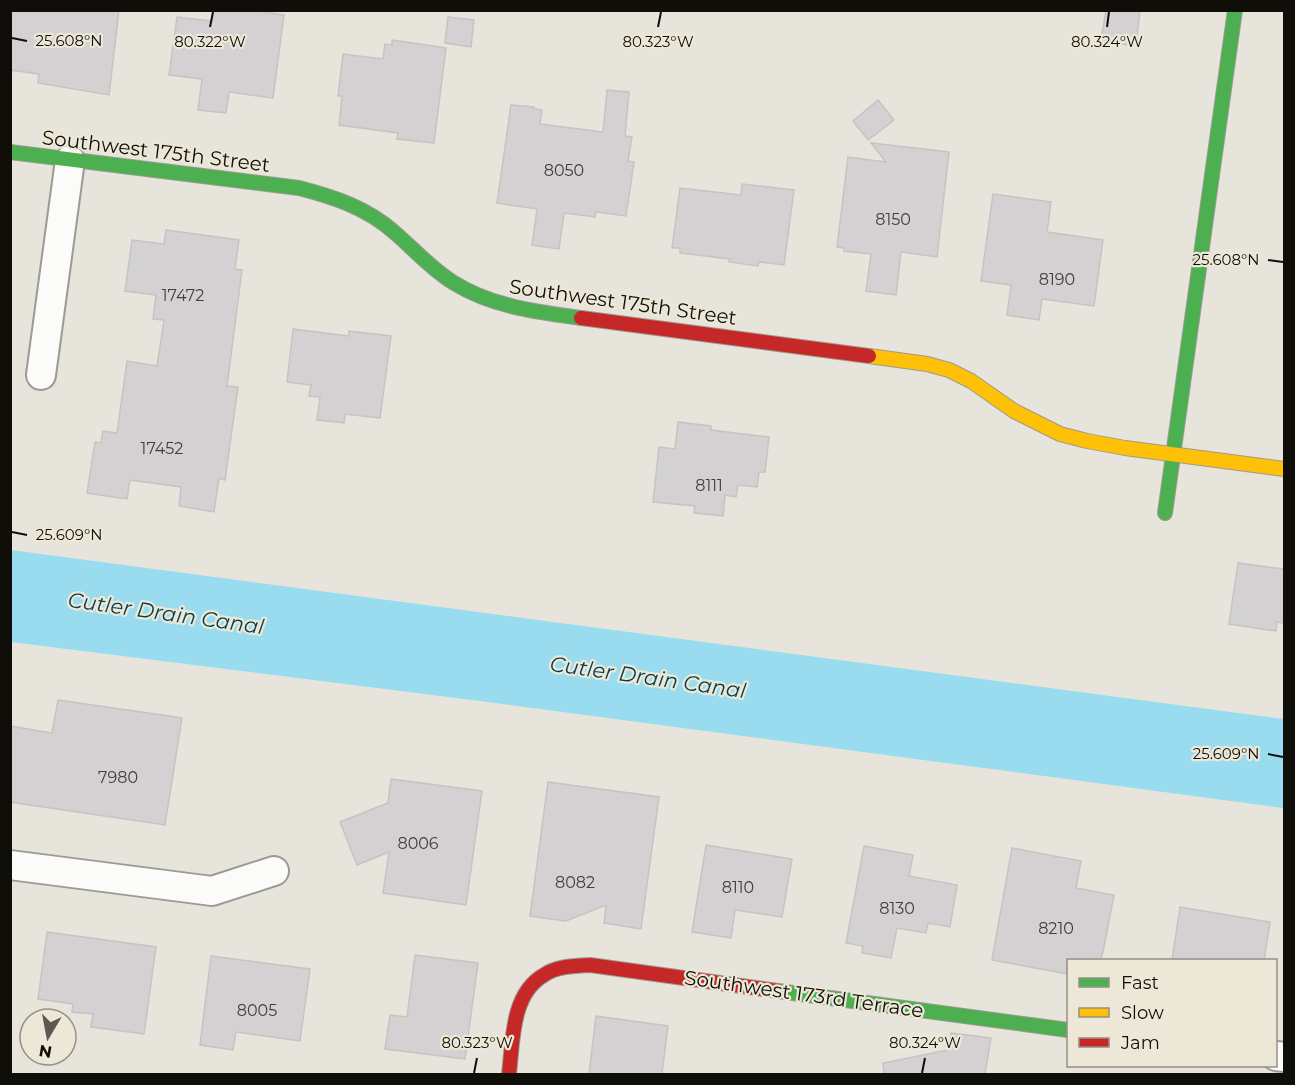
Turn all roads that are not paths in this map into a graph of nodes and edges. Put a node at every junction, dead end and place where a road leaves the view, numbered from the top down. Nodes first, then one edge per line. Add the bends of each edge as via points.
1 (1235, 10) edge
2 (10, 152) edge
3 (70, 160) junction
4 (41, 375) dead end
5 (1173, 454) junction
6 (1284, 469) edge
7 (1165, 513) dead end
8 (10, 865) edge
9 (274, 871) dead end
10 (1067, 1030) edge
11 (509, 1074) edge

1 - 5 street
2 - 3 street, Southwest 175th Street
3 - 4 street
3 - 5 street, Southwest 175th Street via 299,188 332,196 384,223 459,287 505,306 927,364 971,381 1014,411 1060,434
5 - 6 street, Southwest 175th Street
5 - 7 street
8 - 9 street via 212,891
10 - 11 street, Southwest 173rd Terrace via 575,965 541,976 522,996

